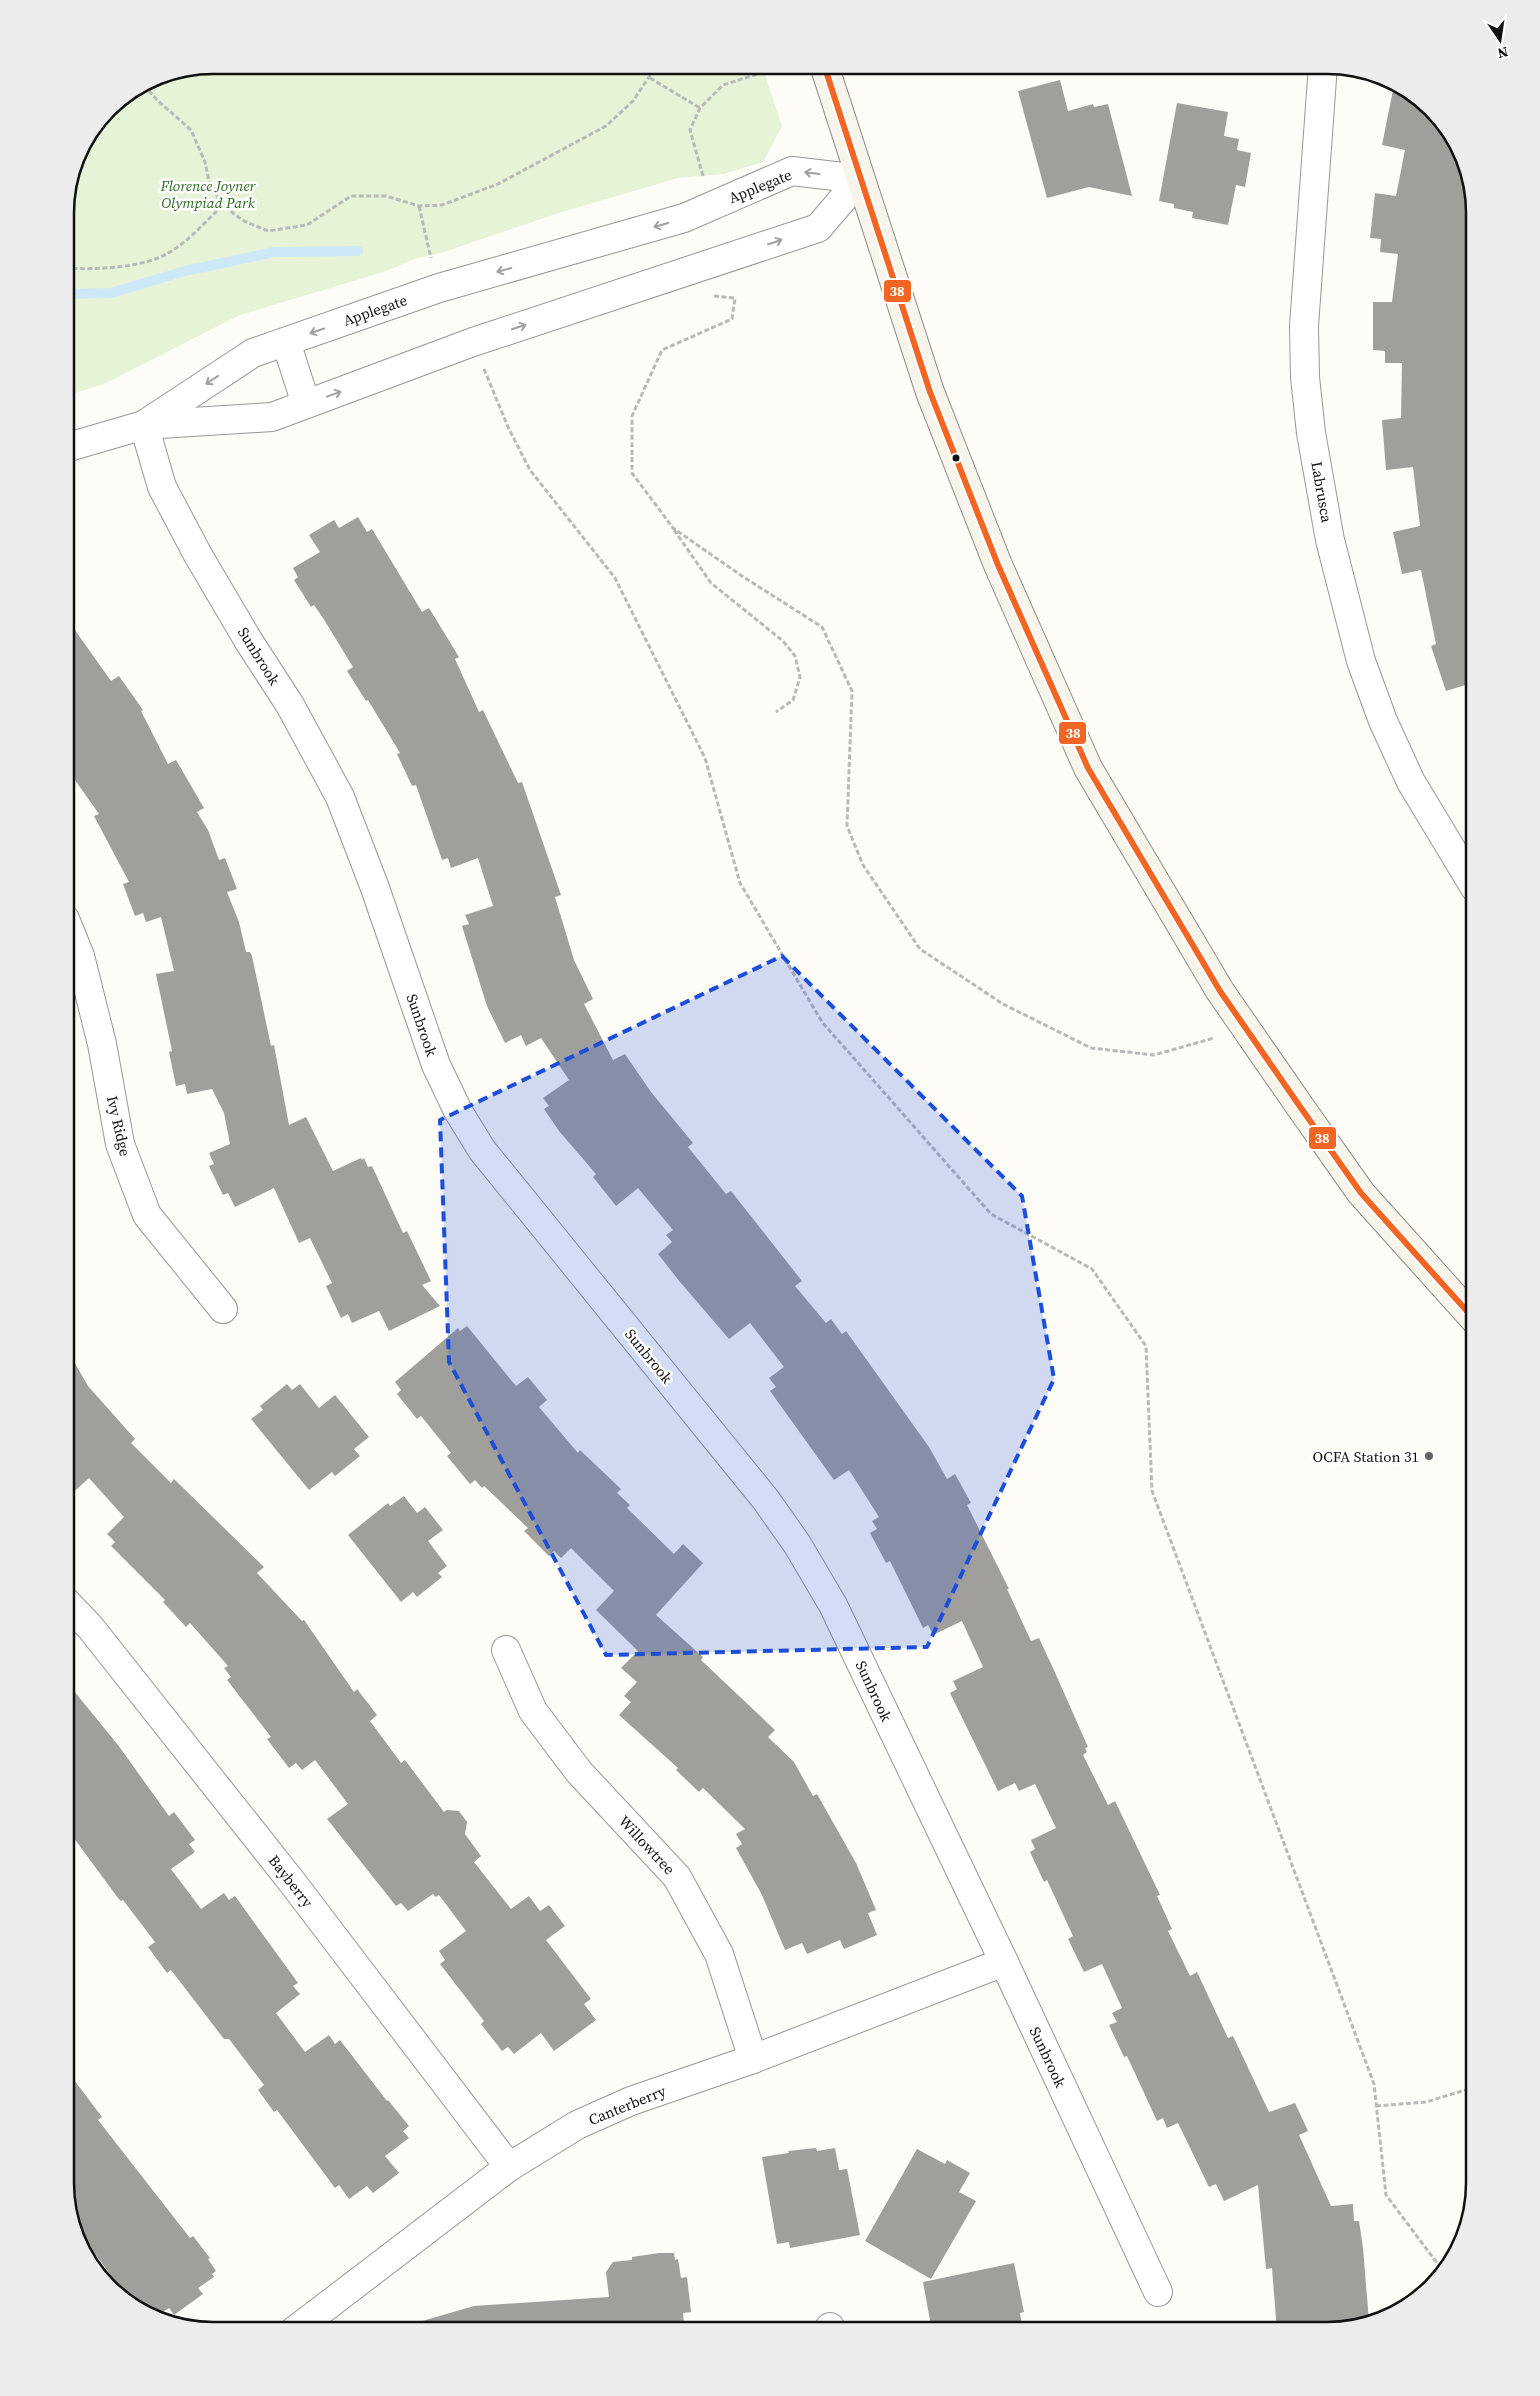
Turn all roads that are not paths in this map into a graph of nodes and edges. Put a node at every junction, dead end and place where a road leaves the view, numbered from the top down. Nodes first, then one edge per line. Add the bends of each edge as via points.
1 (827, 74) edge
2 (1322, 74) edge
3 (860, 179) junction
4 (286, 342) junction
5 (306, 404) junction
6 (144, 425) junction
7 (74, 445) edge
8 (1466, 873) edge
9 (74, 941) edge
10 (223, 1309) dead end
11 (1466, 1310) edge
12 (74, 1610) edge
13 (506, 1650) dead end
14 (1004, 1962) junction
15 (753, 2059) junction
16 (510, 2166) junction
17 (1158, 2292) dead end
18 (306, 2322) edge

1 - 3 main road
2 - 8 street, Labrusca via 1304,326 1311,433 1330,540 1361,661 1383,721 1411,782
3 -> 4 street, Applegate via 792,171 684,218 439,288
5 -> 3 street, Applegate via 473,342 818,228
3 - 11 main road via 930,392 998,564 1088,768 1220,991 1361,1194
4 - 5 street
4 -> 6 street, Applegate via 253,353
5 - 6 street, Applegate via 272,417
6 - 7 street, Applegate
6 - 14 street, Sunbrook via 162,487 198,556 290,705 340,798 436,1065 458,1111 482,1150 766,1500 797,1544 833,1605
9 - 10 street, Ivy Ridge via 102,1044 120,1144 147,1215
12 - 16 street, Bayberry via 292,1882
13 - 15 street, Willowtree via 533,1711 579,1772 677,1877 719,1954
14 - 15 street, Canterberry
14 - 17 street, Sunbrook
15 - 16 street, Canterberry via 631,2101 578,2126
16 - 18 street, Canterberry

